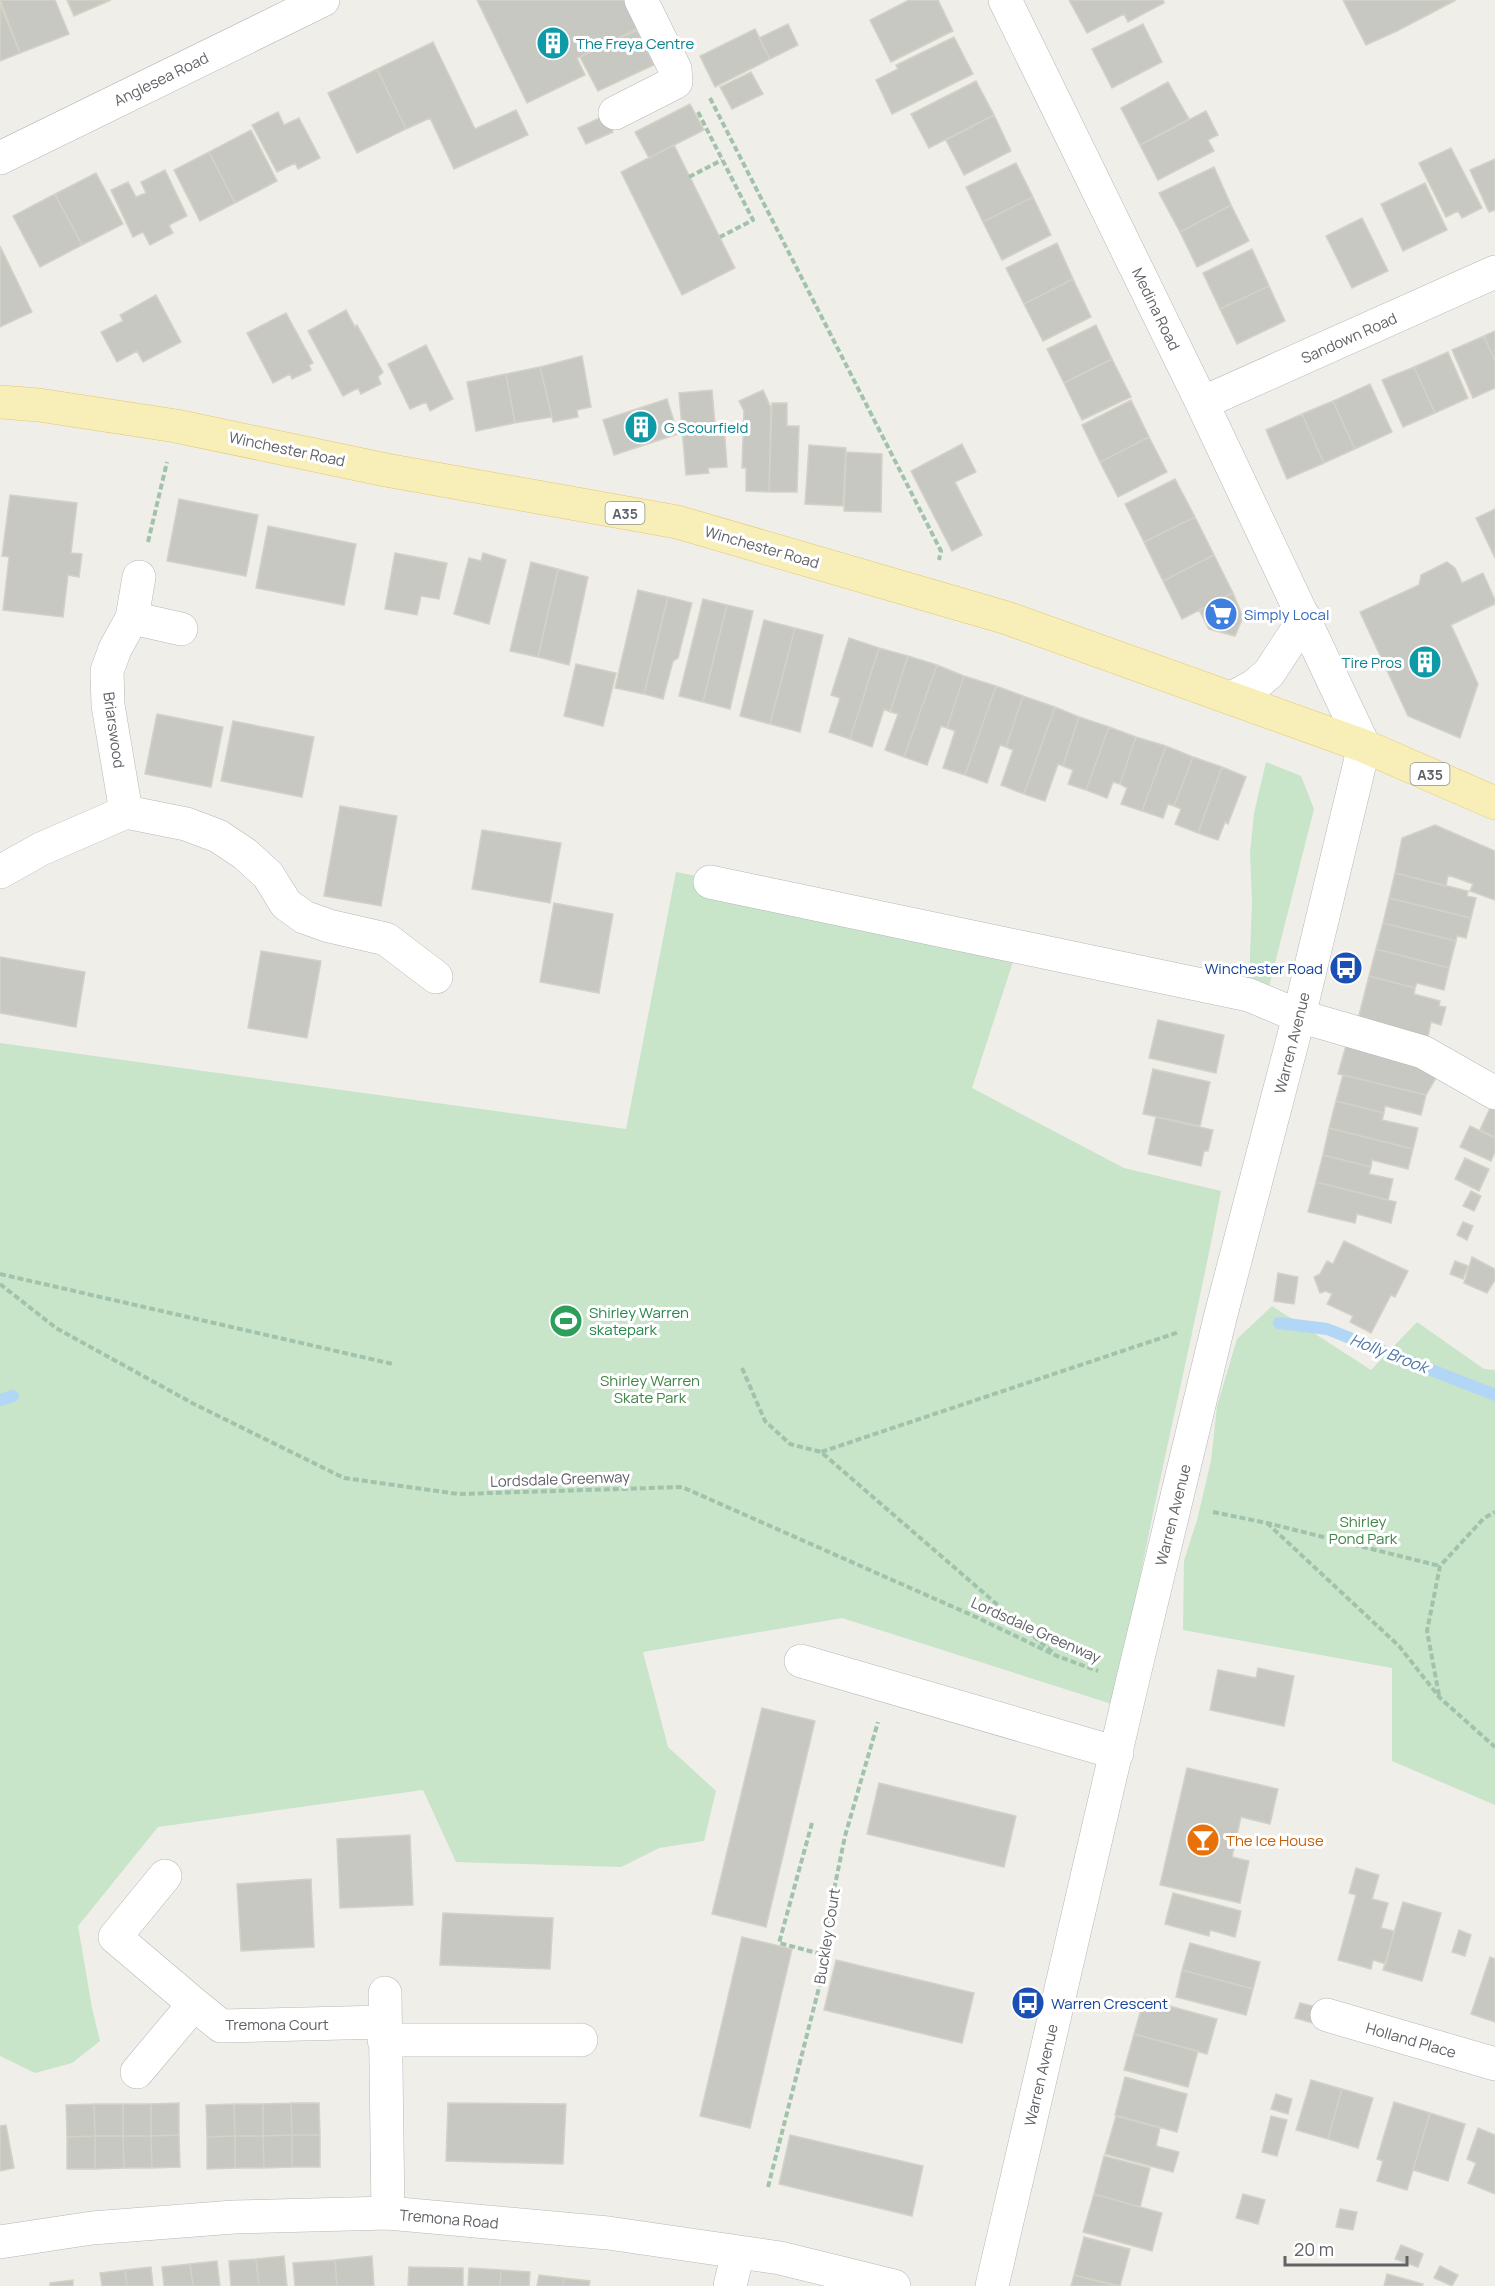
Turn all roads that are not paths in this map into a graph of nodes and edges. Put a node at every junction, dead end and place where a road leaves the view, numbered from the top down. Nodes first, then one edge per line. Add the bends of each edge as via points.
1 (323, 0) edge
2 (641, 0) edge
3 (1005, 0) edge
4 (615, 113) dead end
5 (0, 158) edge
6 (1495, 272) edge
7 (0, 402) edge
8 (1202, 403) junction
9 (139, 577) road end
10 (132, 618) junction
11 (1305, 618) junction
12 (181, 629) dead end
13 (1232, 698) junction
14 (1364, 746) junction
15 (1495, 803) edge
16 (126, 812) junction
17 (0, 872) edge
18 (710, 882) dead end
19 (436, 977) dead end
20 (1299, 1016) junction
21 (1495, 1093) edge
22 (801, 1661) dead end
23 (1118, 1753) junction
24 (165, 1876) dead end
25 (194, 2004) junction
26 (1327, 2015) dead end
27 (384, 2018) junction
28 (581, 2040) dead end
29 (1495, 2064) edge
30 (137, 2072) dead end
31 (388, 2213) junction
32 (0, 2242) edge
33 (738, 2252) junction
34 (730, 2286) edge
35 (894, 2286) edge
36 (992, 2286) edge

1 - 5 street, Anglesea Road
2 - 4 street via 675,69 676,82
3 - 8 street, Medina Road
6 - 8 street, Sandown Road
7 - 13 main road, Winchester Road / A35 via 176,426 386,470 677,522 1007,618
8 - 11 street, Medina Road
9 - 10 street, Briarswood
10 - 12 street
10 - 16 street, Briarswood via 107,671 108,705
11 - 13 street via 1269,673
11 - 14 street, Medina Road
13 - 14 main road, Winchester Road / A35
14 - 15 main road, Winchester Road / A35
14 - 20 street, Warren Avenue
16 - 17 street
16 - 19 street via 186,824 218,836 268,875 286,904 304,917 386,939
18 - 20 street via 1249,995
20 - 21 street via 1423,1052
20 - 23 street, Warren Avenue via 1220,1318
22 - 23 street
23 - 36 street, Warren Avenue
24 - 25 street, Tremona Court via 115,1937
25 - 27 street, Tremona Court via 221,2026
25 - 30 street
26 - 29 street, Holland Place
27 - 28 street, Tremona Court
27 - 31 street
31 - 32 street, Tremona Road via 234,2217 92,2228
31 - 33 street, Tremona Road via 608,2233
33 - 34 street
33 - 35 street, Tremona Road via 780,2258

